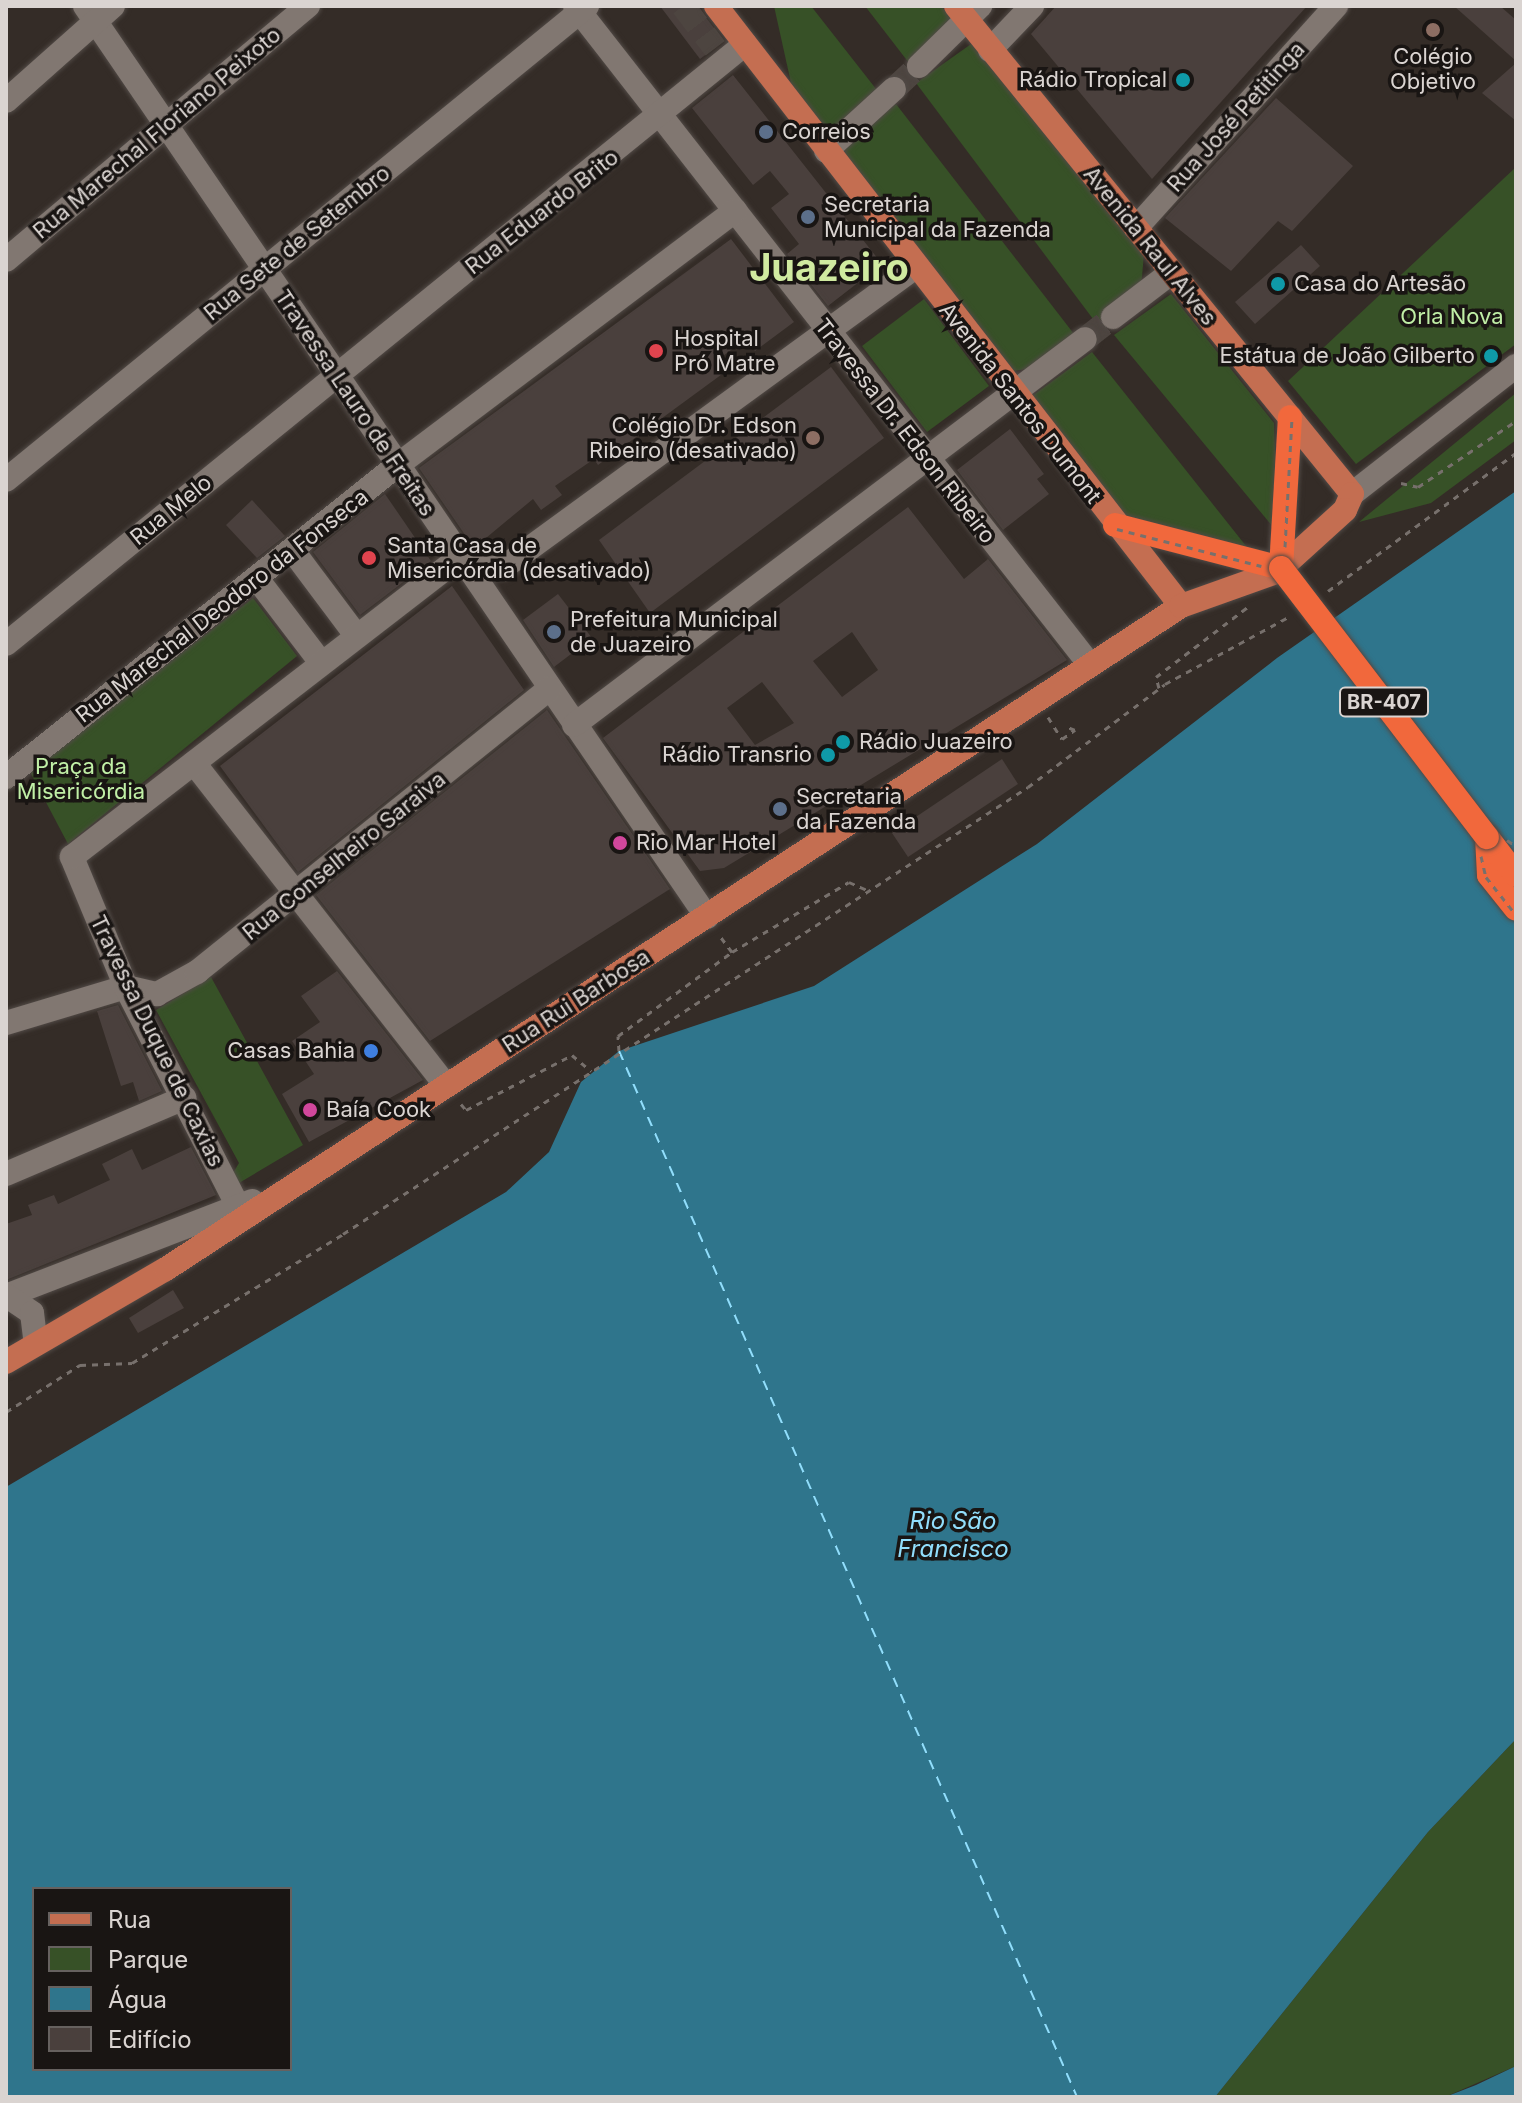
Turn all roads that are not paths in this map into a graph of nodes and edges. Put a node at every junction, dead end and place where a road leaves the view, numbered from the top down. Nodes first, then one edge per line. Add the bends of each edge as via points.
1 (308, 6) edge
2 (716, 6) edge
3 (1032, 6) edge
4 (1336, 6) edge
5 (581, 8) edge
6 (98, 11) edge
7 (968, 11) edge
8 (730, 50) junction
9 (990, 50) junction
10 (919, 66) tunnel mouth
11 (894, 89) tunnel mouth
12 (6, 101) edge
13 (663, 115) junction
14 (168, 127) junction
15 (826, 151) junction
16 (735, 211) junction
17 (1136, 228) junction
18 (6, 260) edge
19 (914, 268) junction
20 (265, 269) junction
21 (1172, 272) junction
22 (1113, 317) tunnel mouth
23 (828, 333) junction
24 (1085, 339) tunnel mouth
25 (1516, 366) edge
26 (335, 375) junction
27 (1016, 395) junction
28 (1292, 426) junction
29 (926, 461) junction
30 (399, 464) junction
31 (6, 480) edge
32 (1349, 490) junction
33 (1115, 525) junction
34 (293, 551) junction
35 (458, 559) junction
36 (1277, 571) junction
37 (258, 580) junction
38 (1181, 606) junction
39 (355, 634) junction
40 (6, 644) edge
41 (319, 660) junction
42 (1090, 665) junction
43 (549, 689) junction
44 (574, 725) junction
45 (194, 763) junction
46 (9, 766) edge
47 (1487, 837) junction
48 (1516, 851) edge
49 (1516, 875) edge
50 (300, 890) junction
51 (1516, 909) edge
52 (707, 917) junction
53 (126, 987) junction
54 (6, 1023) edge
55 (443, 1082) junction
56 (184, 1098) junction
57 (6, 1174) edge
58 (240, 1211) junction
59 (6, 1296) edge
60 (36, 1344) junction
61 (6, 1362) edge

1 - 14 street, Rua Marechal Floriano Peixoto
2 - 8 main road, Avenida Santos Dumont
3 - 9 street
4 - 17 street, Rua José Petitinga
5 - 13 street, Travessa Dr. Edson Ribeiro
5 - 20 street, Rua Sete de Setembro
6 - 12 street
6 - 14 street, Travessa Lauro de Freitas
7 - 9 main road, Avenida Raul Alves
7 - 10 street
8 - 13 street, Rua Eduardo Brito
8 - 15 main road, Avenida Santos Dumont
9 - 17 main road, Avenida Raul Alves
11 - 15 street
13 - 16 street, Travessa Dr. Edson Ribeiro
13 - 26 street, Rua Eduardo Brito
14 - 18 street, Rua Marechal Floriano Peixoto
14 - 20 street, Travessa Lauro de Freitas
15 - 19 main road, Avenida Santos Dumont
16 - 23 street, Travessa Dr. Edson Ribeiro
16 - 30 street, Rua Marechal Deodoro da Fonseca
17 - 21 main road, Avenida Raul Alves
19 - 23 street
19 - 27 main road, Avenida Santos Dumont
20 - 26 street, Travessa Lauro de Freitas
20 - 31 street, Rua Sete de Setembro
21 - 22 street
21 - 28 main road, Avenida Raul Alves
23 - 29 street, Travessa Dr. Edson Ribeiro
23 - 35 street via 504,567 482,569
24 - 27 street
25 - 32 street
26 - 30 street, Travessa Lauro de Freitas
26 - 40 street, Rua Melo
27 - 29 street
27 - 33 main road, Avenida Santos Dumont
28 - 32 main road, Avenida Raul Alves
28 - 36 highway, bridge
29 - 42 street, Travessa Dr. Edson Ribeiro
29 - 44 street
30 - 34 street, Rua Marechal Deodoro da Fonseca
30 - 35 street, Travessa Lauro de Freitas
32 - 36 main road via 1345,510
33 - 36 highway, bridge
33 - 38 main road, Avenida Santos Dumont
34 - 37 street, Rua Marechal Deodoro da Fonseca
34 - 39 street
35 - 39 street
35 - 43 street, Travessa Lauro de Freitas
36 - 38 main road, Rua Rui Barbosa
36 - 47 highway, BR-407, bridge
37 - 41 street
37 - 46 street, Rua Marechal Deodoro da Fonseca
38 - 42 main road, Rua Rui Barbosa
39 - 41 street
41 - 45 street
42 - 52 main road, Rua Rui Barbosa
43 - 44 street, Travessa Lauro de Freitas
43 - 50 street, Rua Conselheiro Saraiva
44 - 52 street, Travessa Lauro de Freitas
45 - 50 street
45 - 53 street, Travessa Duque de Caxias via 77,848 72,862
47 - 48 highway, BR-407, bridge
47 - 49 highway, BR-407
47 - 51 highway, bridge via 1489,875
50 - 53 street, Rua Conselheiro Saraiva via 197,972 157,994
50 - 55 street
52 - 55 main road, Rua Rui Barbosa
53 - 54 street
53 - 56 street, Travessa Duque de Caxias
55 - 58 main road, Rua Rui Barbosa via 270,1197
56 - 57 street
56 - 58 street, Travessa Duque de Caxias
58 - 59 street
58 - 60 main road, Rua Rui Barbosa
59 - 60 street via 32,1313
60 - 61 main road, Rua Rui Barbosa

